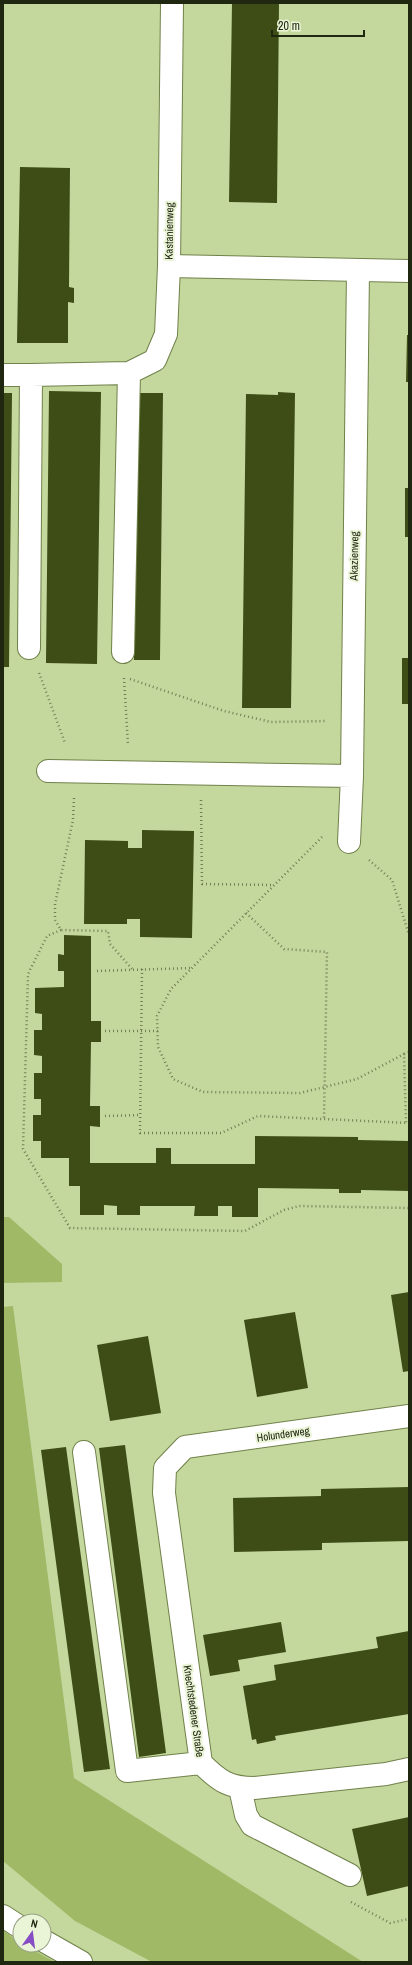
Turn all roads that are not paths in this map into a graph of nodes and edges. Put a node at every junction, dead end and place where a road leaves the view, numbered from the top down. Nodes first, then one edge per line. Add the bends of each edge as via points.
1 (172, 3) edge
2 (169, 266) junction
3 (358, 270) junction
4 (409, 271) edge
5 (129, 373) junction
6 (3, 375) edge
7 (31, 375) junction
8 (30, 648) road end
9 (123, 652) road end
10 (48, 771) dead end
11 (352, 776) junction
12 (349, 842) road end
13 (409, 1416) edge
14 (84, 1452) dead end
15 (165, 1468) joint
16 (201, 1763) junction
17 (409, 1770) edge
18 (240, 1788) junction
19 (350, 1875) dead end
20 (3, 1916) edge
21 (12, 1922) edge
22 (52, 1946) edge
23 (81, 1962) edge

1 - 2 main road, Kastanienweg
2 - 3 main road, Kastanienweg
2 - 5 main road via 166,334 155,360
3 - 4 main road, Kastanienweg
3 - 11 main road, Akazienweg
5 - 7 main road
5 - 9 main road
6 - 7 main road
7 - 8 main road
10 - 11 main road
11 - 12 main road, Akazienweg
13 - 15 main road, Holunderweg via 185,1448
14 - 16 main road via 127,1771
15 - 16 main road, Knechtstedener Straße via 164,1493
16 - 18 main road, Knechtstedener Straße via 217,1779
17 - 18 main road, Knechtstedener Straße
18 - 19 main road via 246,1815 252,1825
20 - 21 main road
22 - 23 main road

